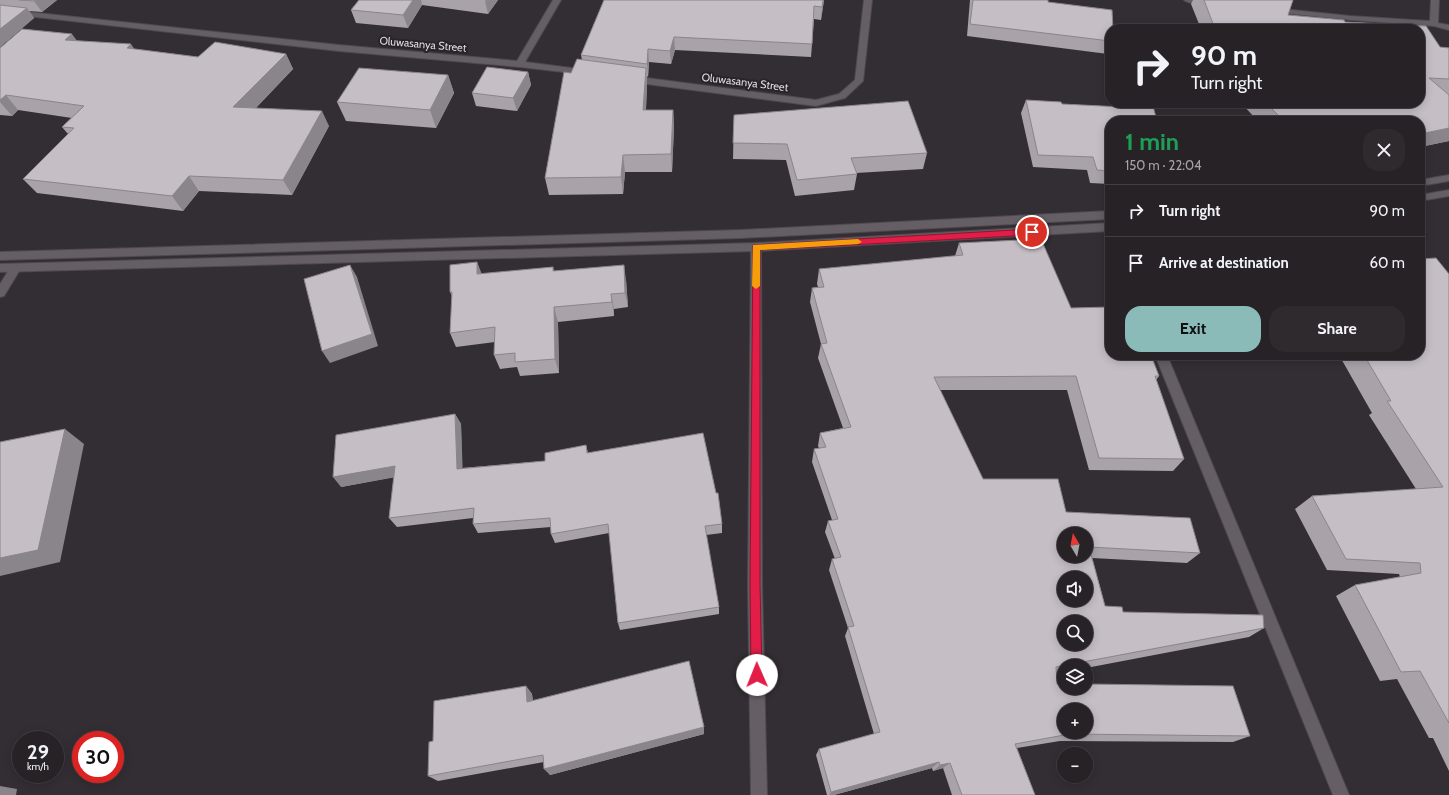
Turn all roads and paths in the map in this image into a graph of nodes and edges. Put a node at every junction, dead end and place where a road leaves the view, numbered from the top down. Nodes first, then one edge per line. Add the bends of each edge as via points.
1 (557, 0) edge
2 (868, 0) edge
3 (1188, 0) edge
4 (1435, 0) edge
5 (1218, 3) edge
6 (1262, 9) edge
7 (0, 11) edge
8 (1434, 24) junction
9 (1449, 28) edge
10 (520, 64) junction
11 (598, 74) edge
12 (621, 78) edge
13 (1449, 178) edge
14 (1425, 182) edge
15 (1449, 194) edge
16 (1425, 197) edge
17 (1105, 215) edge
18 (1105, 228) edge
19 (756, 247) junction
20 (0, 256) edge
21 (0, 268) edge
22 (16, 268) junction
23 (0, 293) edge
24 (1163, 360) edge
25 (759, 795) edge
26 (1341, 795) edge

1 - 10 street
2 - 12 street, Oluwasanya Street via 859,81 842,96 816,102
3 - 5 street
4 - 8 street
6 - 8 street
7 - 10 street, Oluwasanya Street via 339,48
8 - 9 street
10 - 11 street, Oluwasanya Street
13 - 14 street
15 - 16 street
17 - 20 street via 741,234
18 - 19 street
19 - 22 street
19 - 25 street via 755,585
21 - 22 street
22 - 23 street
24 - 26 street

